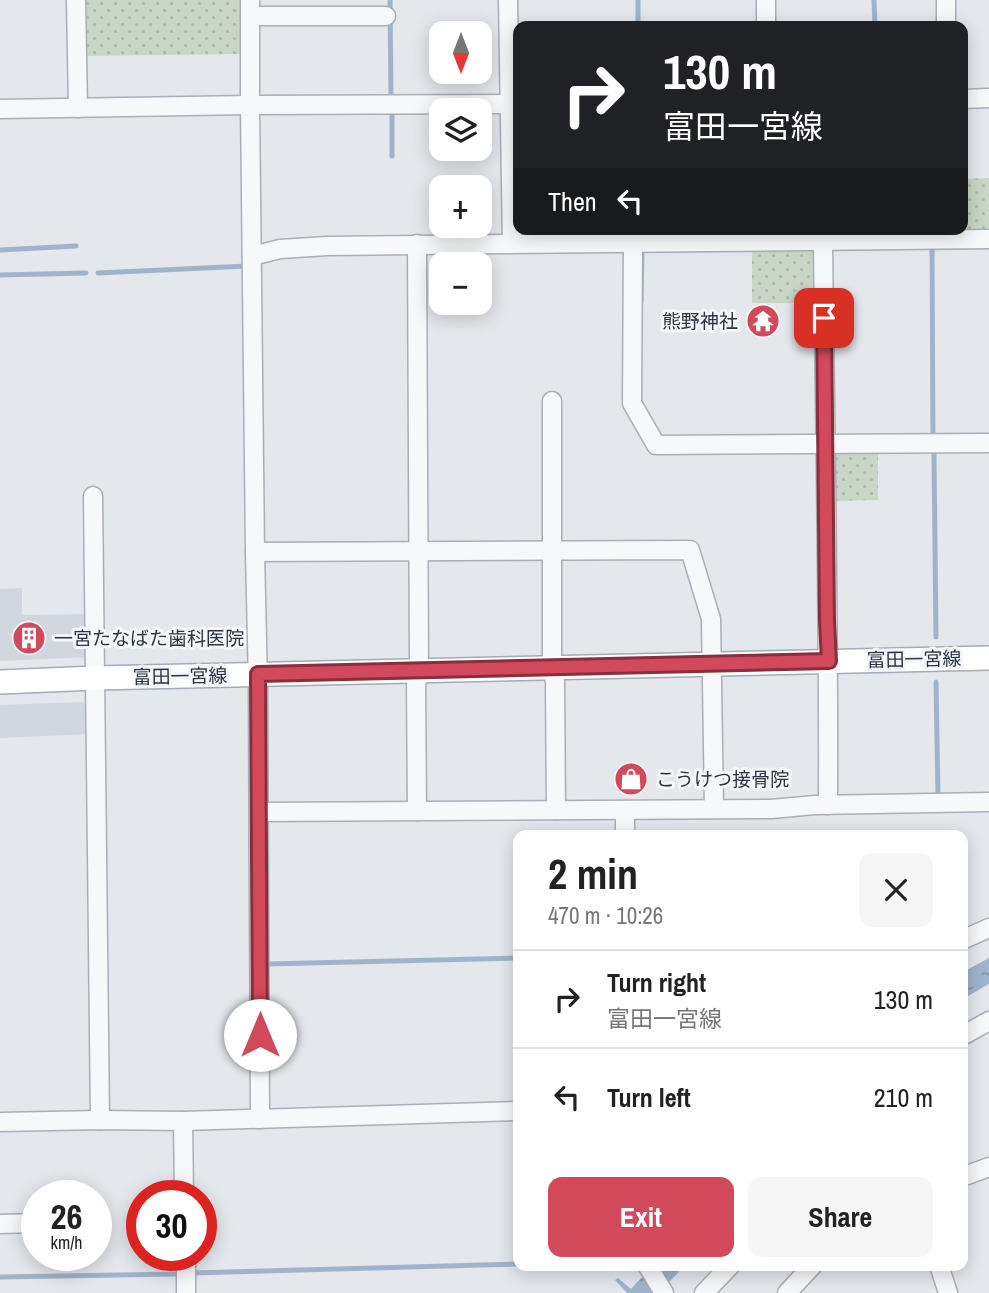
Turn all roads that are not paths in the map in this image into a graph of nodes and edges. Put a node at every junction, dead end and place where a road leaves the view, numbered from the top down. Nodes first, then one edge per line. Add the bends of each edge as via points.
1 (76, 0) edge
2 (508, 0) edge
3 (766, 0) edge
4 (946, 0) edge
5 (250, 8) edge
6 (386, 16) dead end
7 (766, 21) edge
8 (946, 21) edge
9 (513, 87) edge
10 (989, 98) edge
11 (968, 99) edge
12 (513, 104) edge
13 (250, 105) junction
14 (78, 108) junction
15 (0, 109) edge
16 (513, 174) edge
17 (770, 235) edge
18 (989, 239) edge
19 (633, 242) junction
20 (824, 242) junction
21 (512, 243) junction
22 (417, 244) junction
23 (252, 248) junction
24 (551, 401) dead end
25 (989, 443) edge
26 (825, 445) junction
27 (93, 496) dead end
28 (418, 551) junction
29 (552, 551) junction
30 (255, 552) junction
31 (989, 658) edge
32 (829, 661) junction
33 (712, 664) junction
34 (552, 667) junction
35 (419, 670) junction
36 (258, 674) junction
37 (95, 678) junction
38 (0, 682) edge
39 (989, 802) edge
40 (828, 805) junction
41 (714, 809) junction
42 (556, 810) junction
43 (625, 810) junction
44 (417, 811) junction
45 (259, 812) junction
46 (989, 813) edge
47 (625, 830) edge
48 (989, 928) edge
49 (968, 937) edge
50 (989, 1021) edge
51 (968, 1032) edge
52 (513, 1111) edge
53 (260, 1119) junction
54 (100, 1120) junction
55 (183, 1121) junction
56 (0, 1122) edge
57 (989, 1167) edge
58 (968, 1175) edge
59 (184, 1180) edge
60 (21, 1223) edge
61 (0, 1224) edge
62 (186, 1271) edge
63 (651, 1271) edge
64 (724, 1271) edge
65 (805, 1271) edge
66 (941, 1271) edge
67 (187, 1293) edge
68 (664, 1293) edge
69 (704, 1293) edge
70 (787, 1293) edge
71 (948, 1293) edge

1 - 14 street
2 - 9 street
3 - 7 street
4 - 8 street
5 - 6 street
5 - 13 street
10 - 11 street
12 - 13 street
13 - 14 street
13 - 23 street
14 - 15 street
16 - 21 street
17 - 19 street
17 - 20 street
18 - 20 street
19 - 21 street
19 - 26 street via 632,403 656,445
20 - 26 street
21 - 22 street
22 - 23 street
22 - 28 street
23 - 30 street
24 - 29 street
25 - 26 street
26 - 32 street
27 - 37 street
28 - 29 street
28 - 30 street
28 - 35 street
29 - 33 street via 690,550 711,619
29 - 34 street
30 - 36 street
31 - 32 main road, 富田一宮線
32 - 33 main road, 富田一宮線
32 - 40 street
33 - 34 main road, 富田一宮線
33 - 41 street
34 - 35 main road, 富田一宮線
34 - 42 street
35 - 36 main road, 富田一宮線
35 - 44 street via 415,685
36 - 37 main road, 富田一宮線
36 - 45 street
37 - 38 main road, 富田一宮線
37 - 54 street
39 - 40 street
39 - 46 street
40 - 41 street
41 - 43 street
42 - 43 street
42 - 44 street
43 - 47 street
44 - 45 street
45 - 53 street
48 - 49 street
50 - 51 street
52 - 53 street
53 - 55 street
54 - 55 street
54 - 56 street
55 - 59 street
57 - 58 street
60 - 61 street
62 - 67 street
63 - 68 street
64 - 69 street
65 - 70 street
66 - 71 street

